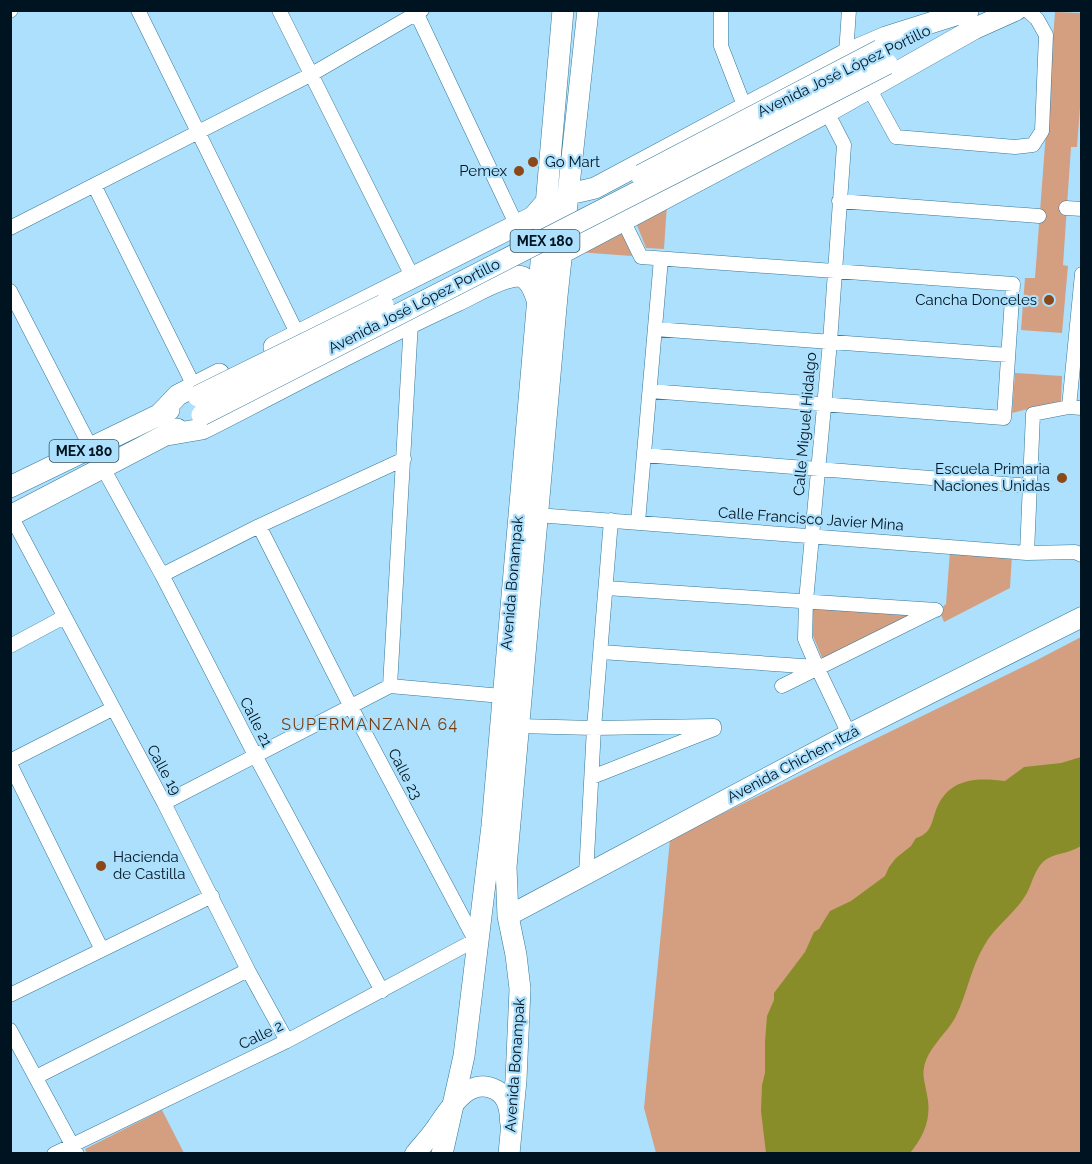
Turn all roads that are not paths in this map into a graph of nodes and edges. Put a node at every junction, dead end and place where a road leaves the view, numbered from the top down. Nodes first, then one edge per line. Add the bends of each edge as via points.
1 (138, 10) edge
2 (279, 10) edge
3 (721, 10) edge
4 (849, 10) edge
5 (1016, 10) edge
6 (1027, 10) edge
7 (418, 12) edge
8 (563, 15) edge
9 (587, 15) edge
10 (971, 15) edge
11 (846, 54) junction
12 (312, 74) junction
13 (869, 88) junction
14 (745, 108) junction
15 (827, 112) junction
16 (198, 132) junction
17 (611, 180) junction
18 (94, 185) junction
19 (569, 190) junction
20 (547, 201) junction
21 (839, 201) junction
22 (1066, 208) dead end
23 (1082, 209) edge
24 (1039, 216) dead end
25 (625, 219) junction
26 (517, 225) junction
27 (10, 228) edge
28 (481, 242) junction
29 (562, 253) junction
30 (661, 259) junction
31 (835, 270) junction
32 (1081, 274) edge
33 (412, 276) junction
34 (500, 281) junction
35 (10, 291) edge
36 (538, 303) junction
37 (411, 322) junction
38 (655, 329) junction
39 (298, 335) junction
40 (1078, 341) edge
41 (830, 342) junction
42 (1008, 356) junction
43 (650, 391) junction
44 (198, 399) junction
45 (824, 404) junction
46 (1075, 407) edge
47 (167, 435) junction
48 (91, 448) junction
49 (644, 455) junction
50 (404, 459) junction
51 (103, 468) junction
52 (818, 468) junction
53 (1030, 486) junction
54 (10, 487) edge
55 (537, 515) junction
56 (11, 516) edge
57 (611, 520) junction
58 (638, 522) junction
59 (259, 526) junction
60 (811, 535) junction
61 (1027, 553) junction
62 (1082, 555) edge
63 (162, 576) junction
64 (606, 588) junction
65 (806, 601) junction
66 (64, 617) junction
67 (1082, 617) edge
68 (10, 646) edge
69 (601, 652) junction
70 (817, 667) junction
71 (390, 686) junction
72 (782, 686) dead end
73 (502, 696) junction
74 (351, 707) junction
75 (112, 709) junction
76 (518, 726) junction
77 (594, 728) junction
78 (849, 734) junction
79 (256, 757) junction
80 (10, 762) edge
81 (592, 777) junction
82 (164, 803) junction
83 (586, 875) junction
84 (212, 896) junction
85 (508, 916) junction
86 (477, 939) junction
87 (102, 950) junction
88 (248, 970) junction
89 (382, 991) junction
90 (10, 995) edge
91 (10, 1030) edge
92 (287, 1041) junction
93 (36, 1077) junction
94 (454, 1102) junction
95 (511, 1128) junction
96 (75, 1149) edge
97 (54, 1154) edge
98 (415, 1154) edge
99 (442, 1154) edge
100 (509, 1154) edge

1 - 16 street
2 - 12 street
3 - 14 street via 721,46
4 - 11 street
5 - 10 main road, Avenida José López Portillo / MEX 180
6 - 13 street via 1046,35 1042,131 1033,145 1015,147 896,137
7 - 12 street
7 - 26 street
8 - 9 main road
8 - 20 main road, Avenida Bonampak
9 - 19 main road, Avenida Bonampak
10 - 11 main road via 886,37
10 - 13 main road
10 - 44 main road, Avenida José López Portillo / MEX 180, bridge
11 - 14 main road
12 - 16 street
12 - 33 street
13 - 15 main road
14 - 17 main road
15 - 21 street, Calle Miguel Hidalgo via 844,145
15 - 25 main road
16 - 18 street
16 - 39 street
17 - 19 main road via 595,188
17 - 25 main road via 604,195 606,204 610,211
18 - 27 street
18 - 44 street
19 - 29 main road, Avenida Bonampak
20 - 26 main road via 533,217
20 - 36 main road, Avenida Bonampak
21 - 24 street
21 - 31 street, Calle Miguel Hidalgo
22 - 23 street
25 - 29 main road
25 - 30 street via 641,257
26 - 28 main road
28 - 33 main road
28 - 34 main road via 499,244 508,253 511,266
29 - 55 main road, Avenida Bonampak
30 - 31 street
30 - 38 street
31 - 41 street, Calle Miguel Hidalgo
31 - 42 street via 1013,284
32 - 40 street
33 - 39 main road
34 - 36 main road via 517,276 526,279
34 - 37 main road
35 - 48 street
36 - 73 main road, Avenida Bonampak
37 - 47 main road via 202,429
37 - 50 street
38 - 41 street
38 - 43 street
39 - 44 main road
40 - 46 street
41 - 42 street
41 - 45 street, Calle Miguel Hidalgo
42 - 45 street via 1004,418
43 - 45 street
43 - 49 street
44 - 47 main road, Avenida José López Portillo / MEX 180
44 - 48 main road, Avenida José López Portillo / MEX 180
45 - 52 street, Calle Miguel Hidalgo
46 - 53 street via 1033,414
47 - 51 main road, Avenida José López Portillo / MEX 180
48 - 54 main road, Avenida José López Portillo / MEX 180
49 - 52 street
49 - 58 street
50 - 59 street
50 - 71 street
51 - 56 main road, Avenida José López Portillo / MEX 180
51 - 63 street, Calle 21
52 - 53 street
52 - 60 street, Calle Miguel Hidalgo
53 - 61 street
55 - 57 street, Calle Francisco Javier Mina
55 - 76 main road, Avenida Bonampak
56 - 66 street, Calle 19
57 - 58 street, Calle Francisco Javier Mina
57 - 64 street
58 - 60 street, Calle Francisco Javier Mina
59 - 63 street
59 - 74 street, Calle 23
60 - 61 street, Calle Francisco Javier Mina
60 - 65 street, Calle Miguel Hidalgo
61 - 62 street, Calle Francisco Javier Mina
63 - 79 street, Calle 21
64 - 65 street
64 - 69 street
65 - 70 street, Calle Miguel Hidalgo via 805,639
65 - 70 street via 936,610
66 - 68 street
66 - 75 street, Calle 19
67 - 78 street, Avenida Chichen-Itzá
69 - 70 street
69 - 77 street
70 - 72 street
70 - 78 street, Calle Miguel Hidalgo
71 - 73 street
71 - 74 street
73 - 86 main road, Avenida Bonampak via 492,826
74 - 79 street
74 - 86 street, Calle 23
75 - 80 street
75 - 82 street, Calle 19
76 - 77 street
76 - 85 main road, Avenida Bonampak via 506,867
77 - 81 street
77 - 81 street via 714,726
78 - 83 street, Avenida Chichen-Itzá
79 - 82 street
79 - 89 street, Calle 21
80 - 87 street
81 - 83 street
82 - 84 street, Calle 19
83 - 85 street, Avenida Chichen-Itzá
84 - 87 street
84 - 88 street, Calle 19
85 - 95 main road, Avenida Bonampak via 520,989
86 - 89 street, Calle 2
86 - 94 main road, Avenida Bonampak via 464,1056
87 - 90 street
88 - 92 street, Calle 19
88 - 93 street
89 - 92 street, Calle 2
91 - 93 street
92 - 96 street, Calle 2
93 - 96 street
94 - 95 street via 477,1088 496,1090 508,1103
94 - 98 street
94 - 99 main road, Avenida Bonampak
95 - 100 main road, Avenida Bonampak
96 - 97 street, Calle 2

